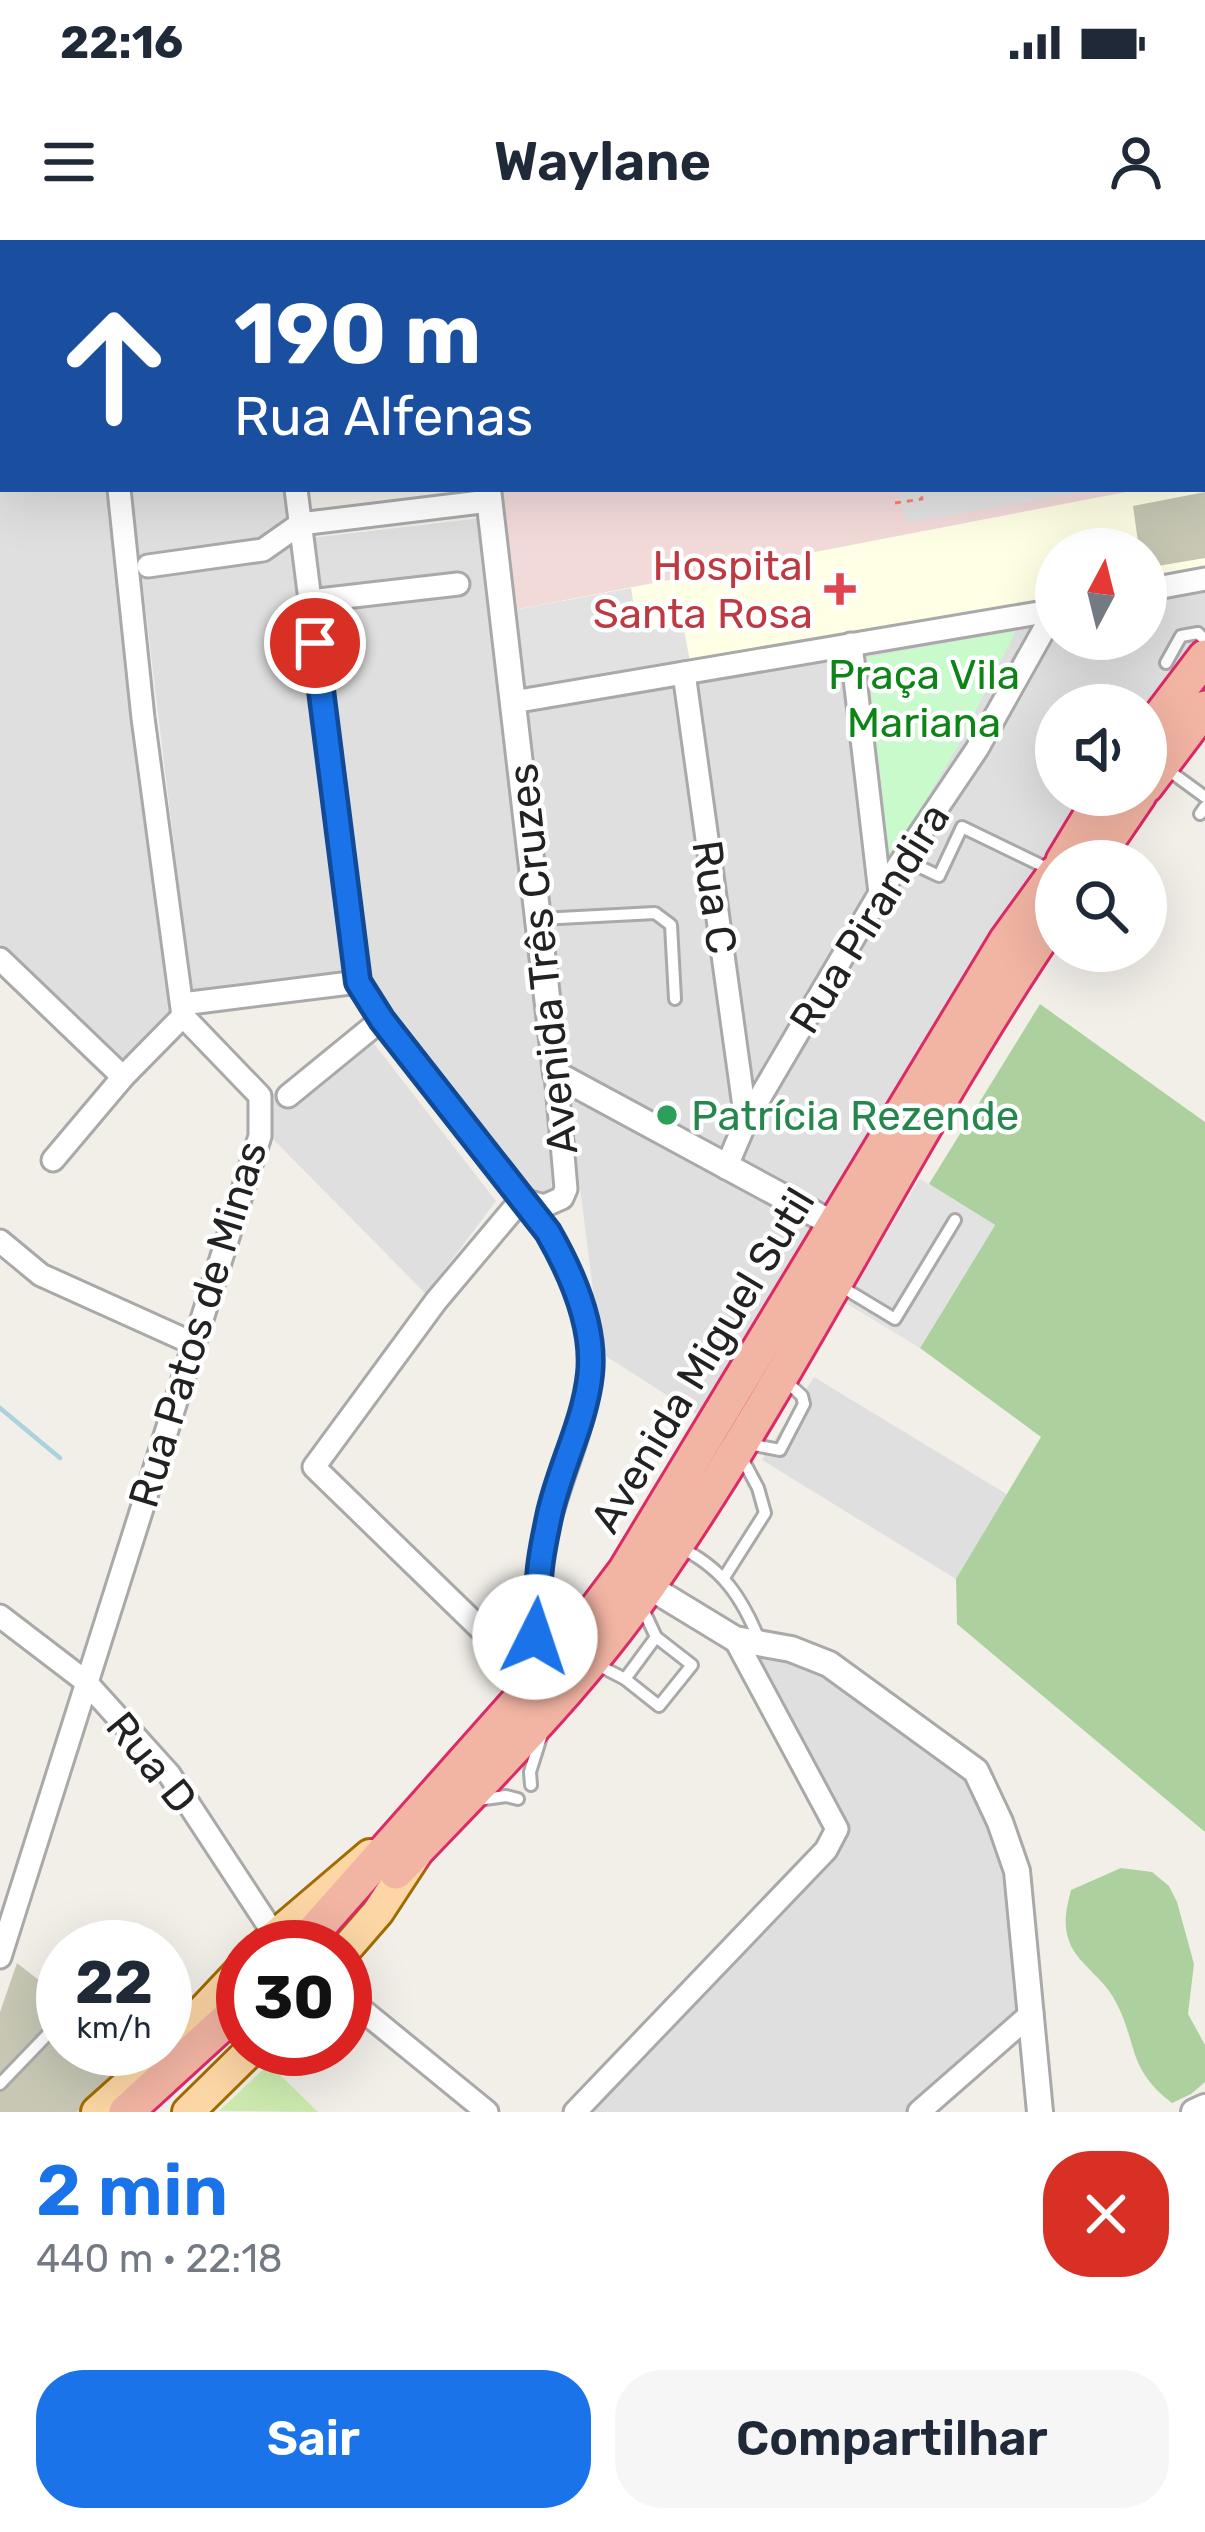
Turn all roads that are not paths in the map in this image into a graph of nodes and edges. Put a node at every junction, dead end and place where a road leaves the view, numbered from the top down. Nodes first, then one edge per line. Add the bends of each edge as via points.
1 (119, 492) edge
2 (296, 492) edge
3 (488, 495) edge
4 (300, 524) junction
5 (148, 566) dead end
6 (1205, 579) edge
7 (458, 584) dead end
8 (1167, 586) edge
9 (310, 601) junction
10 (1035, 613) edge
11 (1205, 640) edge
12 (851, 644) junction
13 (1035, 645) edge
14 (1205, 657) edge
15 (1166, 663) dead end
16 (684, 673) junction
17 (513, 702) junction
18 (1203, 714) edge
19 (1167, 737) edge
20 (1167, 750) edge
21 (1167, 769) edge
22 (1205, 793) edge
23 (901, 858) junction
24 (1035, 862) edge
25 (880, 893) junction
26 (1035, 901) edge
27 (540, 920) junction
28 (1035, 951) edge
29 (0, 959) edge
30 (358, 982) junction
31 (675, 998) dead end
32 (183, 1010) junction
33 (382, 1020) junction
34 (556, 1074) junction
35 (123, 1077) junction
36 (288, 1096) dead end
37 (746, 1121) junction
38 (53, 1160) dead end
39 (726, 1168) junction
40 (521, 1199) junction
41 (955, 1220) dead end
42 (837, 1226) junction
43 (0, 1241) edge
44 (834, 1283) junction
45 (191, 1343) junction
46 (738, 1444) junction
47 (674, 1545) junction
48 (725, 1576) junction
49 (643, 1593) junction
50 (542, 1606) junction
51 (0, 1616) edge
52 (535, 1637) junction
53 (656, 1637) junction
54 (735, 1639) junction
55 (761, 1643) junction
56 (579, 1648) junction
57 (625, 1678) junction
58 (85, 1681) junction
59 (557, 1702) junction
60 (531, 1785) dead end
61 (518, 1799) dead end
62 (458, 1807) junction
63 (416, 1833) junction
64 (264, 1920) edge
65 (308, 1920) edge
66 (346, 1920) edge
67 (371, 1920) edge
68 (0, 1958) edge
69 (216, 1997) edge
70 (1032, 2013) junction
71 (372, 2018) edge
72 (216, 2030) edge
73 (36, 2047) edge
74 (216, 2055) edge
75 (225, 2076) edge
76 (0, 2084) edge
77 (1205, 2107) edge
78 (98, 2112) edge
79 (126, 2112) edge
80 (157, 2112) edge
81 (188, 2112) edge
82 (487, 2112) edge
83 (575, 2112) edge
84 (919, 2112) edge
85 (1040, 2112) edge
86 (1193, 2112) edge

1 - 32 street
2 - 4 street
3 - 4 street
3 - 17 street, Avenida Três Cruzes
4 - 5 street via 263,550
4 - 9 street
6 - 8 street
7 - 9 street
9 - 30 street
10 - 12 street
11 - 15 lane via 1181,635
12 - 16 street
12 - 25 street
13 - 23 street, Rua Pirandira
14 - 19 highway
16 - 17 street
16 - 37 street, Rua C
17 - 27 street, Avenida Três Cruzes
18 - 20 highway
21 - 22 lane
23 - 24 lane via 939,876 962,827
23 - 25 street, Rua Pirandira
25 - 37 street, Rua Pirandira
26 - 42 highway, Avenida Miguel Sutil
27 - 31 lane via 655,914 671,925
27 - 34 street, Avenida Três Cruzes
28 - 44 highway, Avenida Miguel Sutil
29 - 35 street
30 - 32 street
30 - 33 street
32 - 35 street
32 - 45 street, Rua Patos de Minas via 260,1096 260,1136
33 - 36 street
33 - 40 street
34 - 39 street
34 - 40 street, Avenida Três Cruzes via 566,1189 544,1206
35 - 38 street
37 - 39 street, Rua Pirandira
39 - 42 street
40 - 50 street, Avenida Três Cruzes via 564,1261 590,1358 549,1514
40 - 52 street via 314,1467 491,1639 507,1647
41 - 44 lane via 896,1319
42 - 56 highway, Avenida Miguel Sutil
43 - 45 street via 41,1275
44 - 46 highway, Avenida Miguel Sutil
45 - 58 street, Rua Patos de Minas
46 - 47 highway, Avenida Miguel Sutil
46 - 48 lane via 765,1514
47 - 48 lane
47 - 49 highway, Avenida Miguel Sutil
48 - 55 lane
49 - 53 lane
49 - 54 street
49 - 56 highway, Avenida Miguel Sutil
50 - 52 street, Avenida Três Cruzes
50 - 56 street
51 - 58 street, Rua D
52 - 56 street
53 - 57 lane
53 - 57 lane via 692,1665 658,1706
54 - 55 street
54 - 83 street via 837,1828 826,1850
55 - 70 street via 829,1664 976,1772 1017,1871
56 - 57 lane
56 - 59 highway, Avenida Miguel Sutil
56 - 63 highway, Avenida Miguel Sutil
58 - 64 street, Rua D via 170,1774
58 - 68 street, Rua Patos de Minas
59 - 60 lane via 534,1755
59 - 62 highway, Avenida Miguel Sutil
61 - 62 lane
62 - 63 highway, Avenida Miguel Sutil
63 - 65 highway
63 - 66 highway
63 - 67 main road, Avenida Miguel Sutil
69 - 78 main road
70 - 84 street
70 - 85 street
71 - 82 street
72 - 79 highway
73 - 76 lane
74 - 80 highway
75 - 81 main road
77 - 86 street

